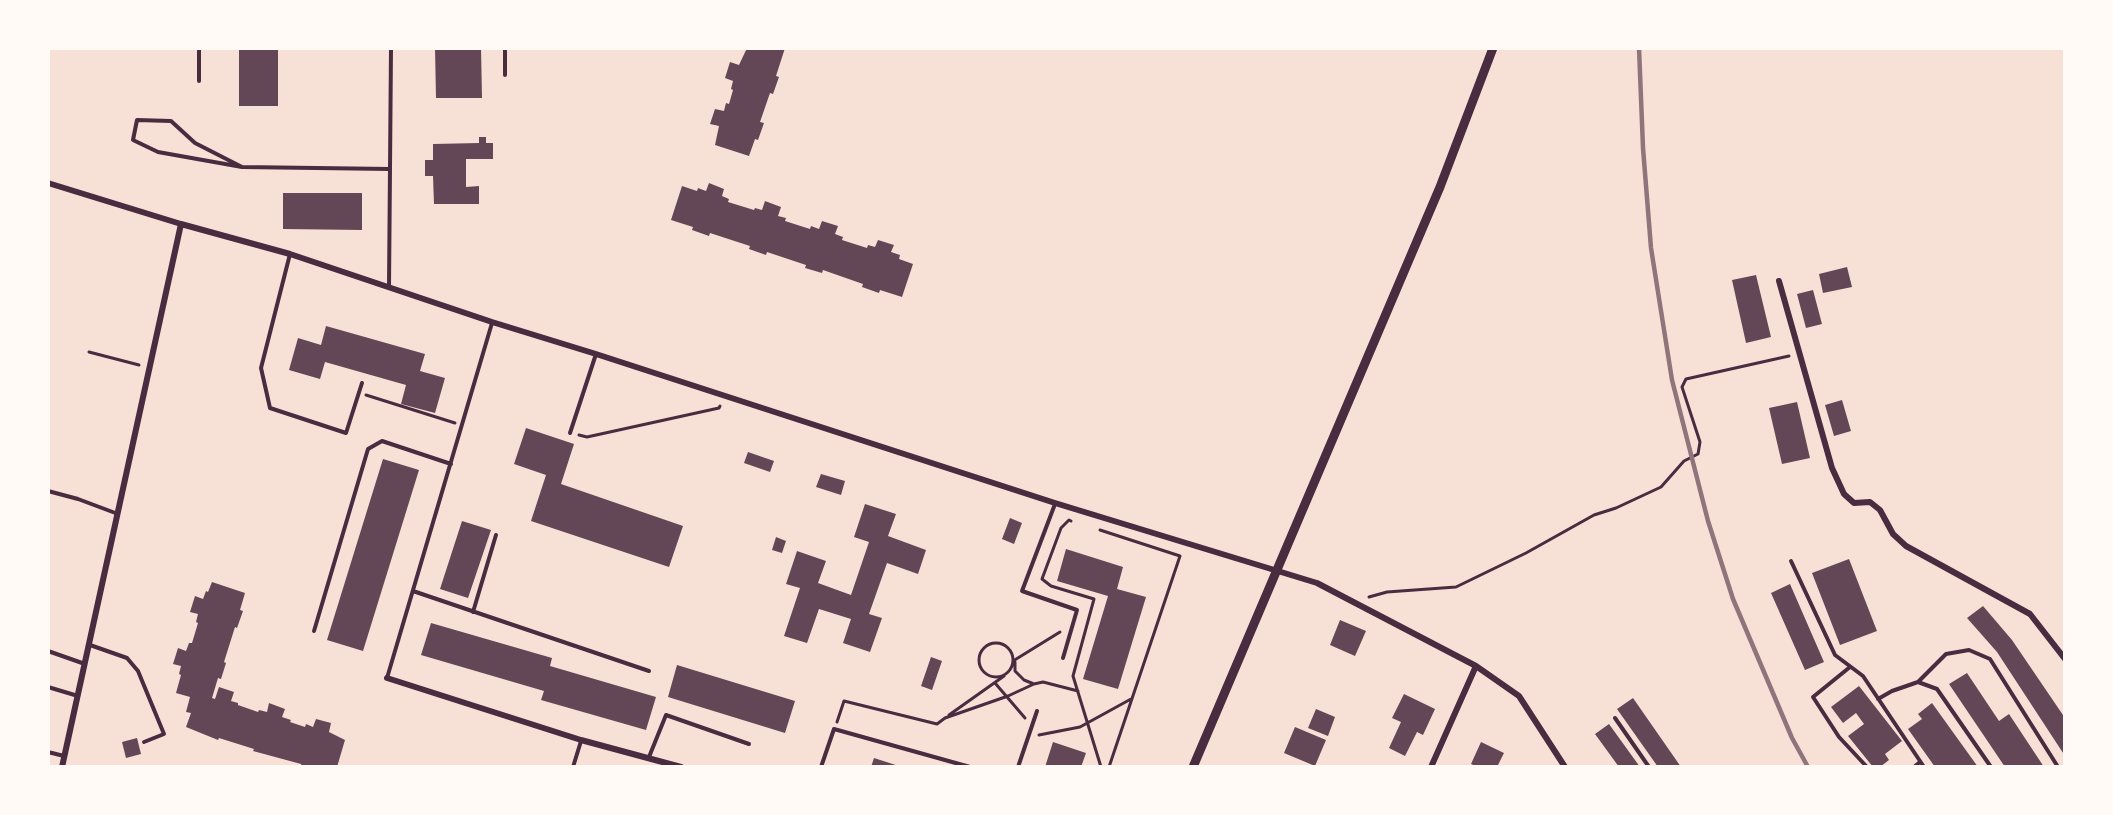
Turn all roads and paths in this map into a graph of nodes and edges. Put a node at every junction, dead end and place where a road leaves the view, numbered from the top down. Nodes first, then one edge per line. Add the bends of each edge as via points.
1 (199, 48) edge
2 (391, 48) edge
3 (505, 48) edge
4 (1493, 48) edge
5 (505, 75) dead end
6 (199, 81) dead end
7 (242, 167) junction
8 (390, 169) junction
9 (48, 183) edge
10 (181, 224) junction
11 (290, 254) junction
12 (1779, 281) dead end
13 (389, 287) junction
14 (492, 322) junction
15 (89, 352) dead end
16 (1798, 353) junction
17 (596, 354) junction
18 (150, 368) junction
19 (362, 383) dead end
20 (359, 392) junction
21 (723, 395) junction
22 (462, 425) junction
23 (570, 433) joint
24 (451, 464) junction
25 (48, 491) edge
26 (1055, 503) junction
27 (118, 514) junction
28 (1080, 523) dead end
29 (1065, 524) dead end
30 (1091, 527) dead end
31 (496, 535) dead end
32 (1791, 561) dead end
33 (1275, 570) junction
34 (413, 591) junction
35 (1352, 601) junction
36 (473, 612) junction
37 (1073, 624) junction
38 (314, 631) dead end
39 (90, 645) junction
40 (48, 651) edge
41 (1063, 658) dead end
42 (2065, 659) edge
43 (1014, 661) junction
44 (86, 664) junction
45 (1476, 666) junction
46 (1850, 667) junction
47 (649, 671) dead end
48 (1008, 672) junction
49 (993, 676) junction
50 (387, 678) joint
51 (1918, 682) junction
52 (995, 683) junction
53 (1034, 684) junction
54 (990, 686) junction
55 (48, 687) edge
56 (1078, 691) dead end
57 (79, 696) junction
58 (1008, 696) junction
59 (1131, 699) junction
60 (1878, 699) junction
61 (1037, 711) dead end
62 (945, 718) junction
63 (1615, 718) dead end
64 (1032, 727) junction
65 (834, 729) junction
66 (1028, 737) junction
67 (581, 740) junction
68 (144, 742) dead end
69 (749, 744) dead end
70 (48, 752) edge
71 (65, 756) junction
72 (649, 757) junction
73 (1920, 762) junction
74 (62, 767) edge
75 (573, 767) edge
76 (681, 767) edge
77 (821, 767) edge
78 (970, 767) edge
79 (1018, 767) edge
80 (1109, 767) edge
81 (1192, 767) edge
82 (1431, 767) edge
83 (1565, 767) edge
84 (1649, 767) edge
85 (1867, 767) edge
86 (1914, 767) edge
87 (1924, 767) edge
88 (1991, 767) edge
89 (2058, 767) edge

1 - 6 lane
2 - 8 lane
3 - 5 lane
4 - 33 street via 1440,187
7 - 7 lane via 195,143 171,121 137,120 133,141 159,152
7 - 8 lane
8 - 13 lane
9 - 10 street
10 - 11 street
10 - 18 street
11 - 13 street
11 - 20 lane via 261,368 270,408 346,433
12 - 16 street
13 - 14 street
14 - 17 street
14 - 22 lane
15 - 18 path
16 - 35 path via 1686,379 1682,387 1700,442 1698,453 1684,460 1661,487 1594,515 1456,587 1387,592
16 - 42 street via 1832,468 1844,494 1854,503 1870,502 1880,510 1893,534 1906,546 2030,614
17 - 21 street
17 - 23 lane
18 - 27 street
19 - 20 lane
20 - 22 path
21 - 23 path via 719,408 587,437
21 - 26 street
22 - 24 lane
24 - 34 lane
24 - 38 lane via 382,441 368,449
25 - 27 lane
26 - 33 street
26 - 37 lane via 1022,591 1077,610
27 - 39 street
28 - 29 path via 1069,520
30 - 59 path via 1180,556
31 - 36 lane
32 - 46 lane via 1835,655
33 - 35 street via 1317,583
33 - 81 street
34 - 36 lane
34 - 50 lane
35 - 45 street
36 - 47 lane
37 - 41 lane
37 - 43 path
39 - 44 street
39 - 68 lane via 127,658 138,671 164,734
40 - 44 lane
43 - 48 path
43 - 49 path via 1004,644 987,645 979,660 983,671
43 - 53 path via 1015,671
44 - 57 street
45 - 82 street
45 - 83 street via 1519,696
46 - 60 lane via 1863,676
46 - 85 lane via 1813,697 1839,737
48 - 49 path
48 - 52 path
49 - 54 path
50 - 67 street
51 - 60 lane
51 - 88 lane via 1937,689
51 - 89 lane via 1946,654 1969,650 1990,659
52 - 54 path
52 - 58 path
53 - 56 path via 1043,682
53 - 58 path
54 - 62 path
55 - 57 lane
57 - 71 street
58 - 62 path
58 - 64 path
59 - 66 path via 1080,727
59 - 80 path
60 - 73 lane
61 - 64 lane
62 - 65 path via 937,724 844,701
63 - 84 lane
64 - 66 lane
65 - 77 lane
65 - 78 lane
66 - 79 lane
67 - 72 street
67 - 75 lane
69 - 72 lane via 666,715
70 - 71 lane
71 - 74 street
72 - 76 street
73 - 86 lane
73 - 87 lane

